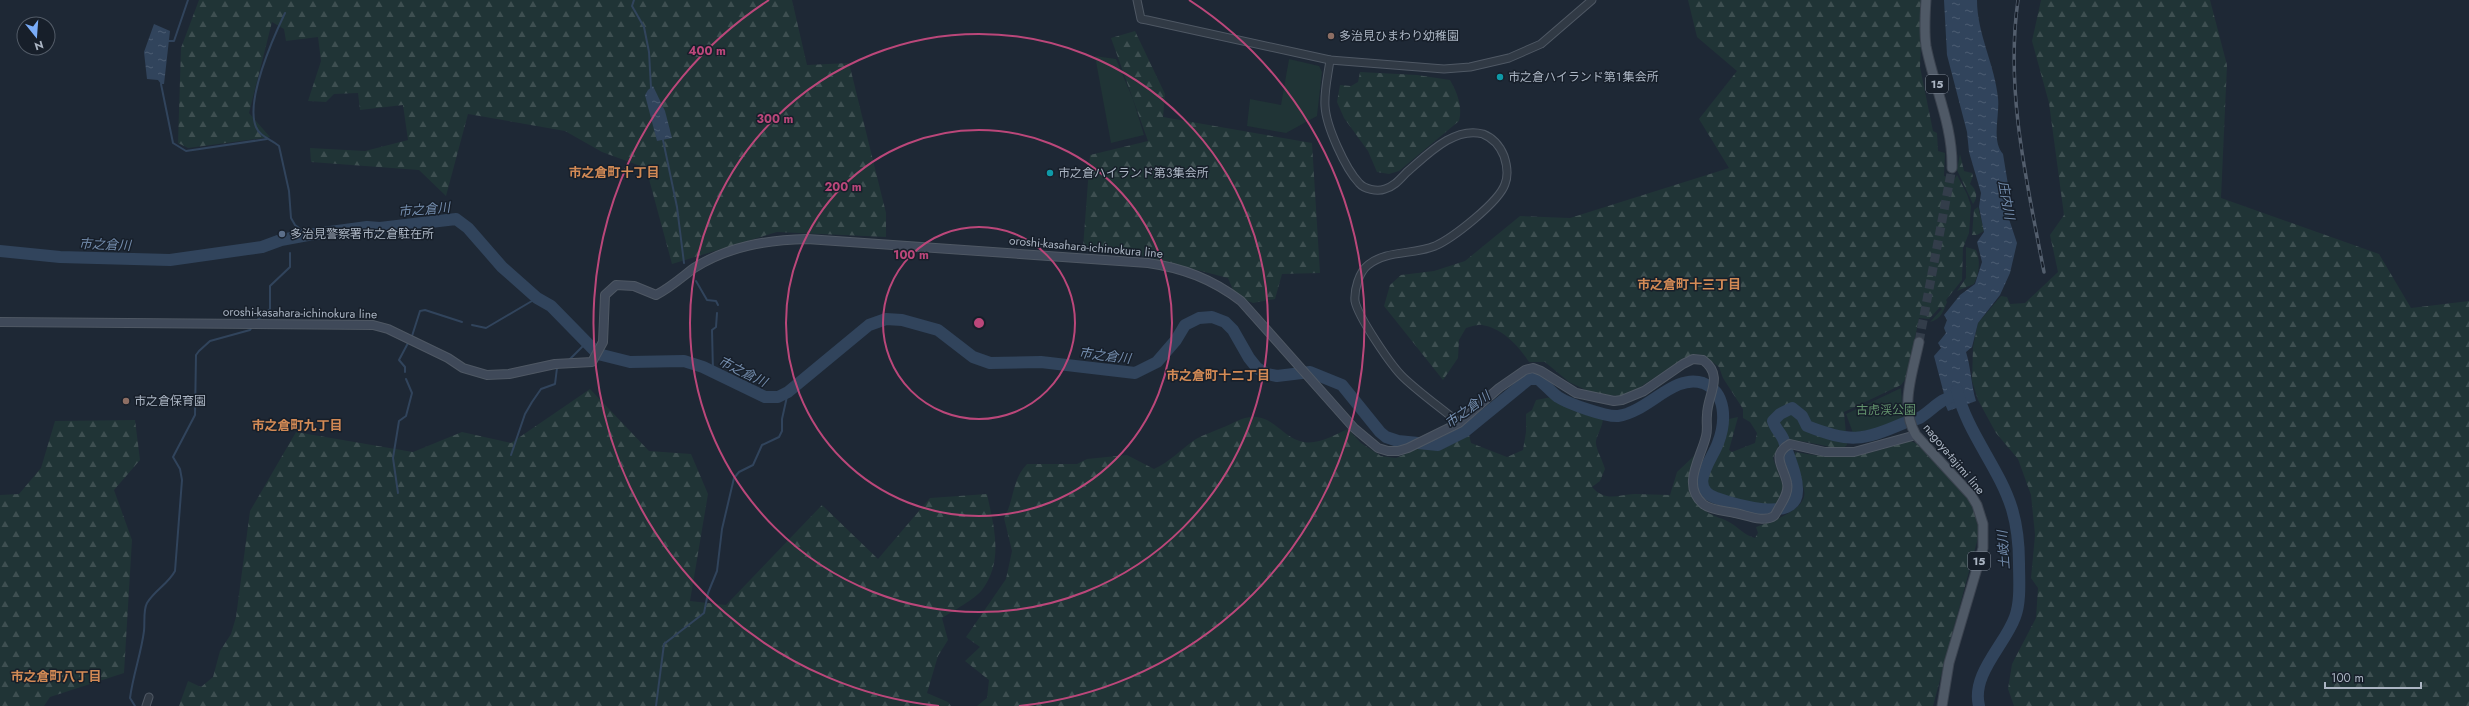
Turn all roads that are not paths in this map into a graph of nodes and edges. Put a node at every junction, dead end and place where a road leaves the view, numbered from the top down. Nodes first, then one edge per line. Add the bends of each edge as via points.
1 (1137, 0) edge
2 (1592, 0) edge
3 (1926, 0) edge
4 (1330, 60) junction
5 (1952, 168) tunnel mouth
6 (0, 322) edge
7 (1919, 342) tunnel mouth
8 (1459, 424) junction
9 (1914, 431) junction
10 (149, 697) dead end
11 (146, 706) edge
12 (1942, 706) edge

1 - 4 street via 1141,18
2 - 4 street via 1541,44 1509,58 1482,65 1424,69
3 - 5 main road, 15 via 1926,42 1948,126
4 - 8 street via 1325,96 1328,121 1341,152 1360,184 1372,190 1394,186 1439,145 1461,134 1475,132 1487,136 1497,143 1504,155 1508,172 1505,185 1496,199 1441,243 1418,251 1376,259 1366,267 1356,288 1355,301 1363,320 1395,367 1404,378
6 - 8 main road, oroshi-kasahara-ichinokura line via 381,327 448,358 463,368 487,375 509,374 558,364 592,362 603,342 605,295 616,285 634,286 656,295 695,268 735,249 758,242 806,240 1148,263 1171,266 1207,279 1241,301 1354,428 1378,448 1398,451
7 - 9 main road, nagoya-tajimi line / 15 via 1908,399 1908,414
8 - 9 main road, oroshi-kasahara-ichinokura line via 1498,388 1525,370 1533,368 1541,371 1576,394 1605,401 1622,400 1644,391 1683,364 1693,359 1703,360 1709,365 1715,380 1706,415 1706,438 1695,467 1693,482 1699,499 1705,505 1756,518 1774,516 1788,489 1780,465 1779,456 1782,448 1790,444 1825,452 1854,452
9 - 12 main road, nagoya-tajimi line / 15 via 1971,495 1983,524 1983,548 1949,663
10 - 11 street

